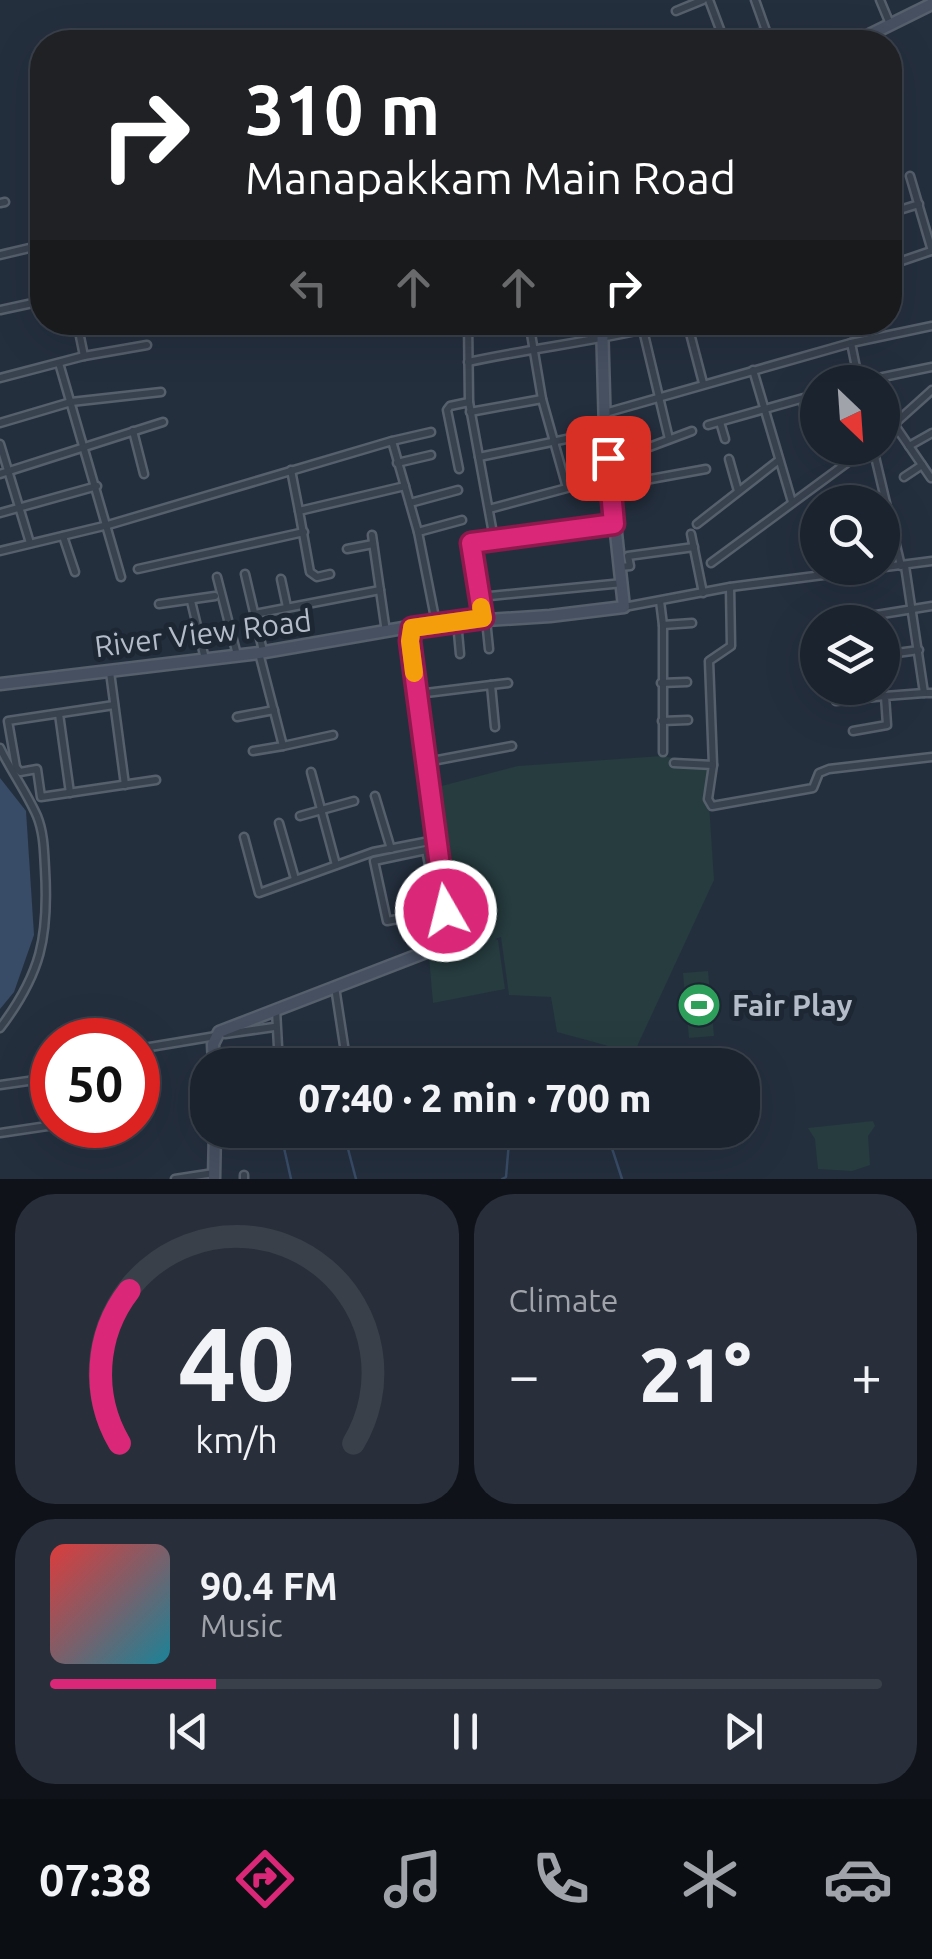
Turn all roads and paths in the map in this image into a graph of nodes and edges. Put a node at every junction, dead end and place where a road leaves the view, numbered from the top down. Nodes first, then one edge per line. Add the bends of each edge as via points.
1 (706, 0) edge
2 (755, 0) edge
3 (880, 0) edge
4 (906, 0) edge
5 (931, 6) edge
6 (676, 12) dead end
7 (912, 14) junction
8 (891, 25) junction
9 (723, 30) edge
10 (765, 30) edge
11 (880, 30) edge
12 (910, 176) dead end
13 (919, 204) junction
14 (902, 209) edge
15 (30, 248) edge
16 (932, 250) edge
17 (0, 255) edge
18 (902, 261) edge
19 (30, 304) edge
20 (0, 310) edge
21 (932, 326) edge
22 (902, 332) edge
23 (79, 335) edge
24 (468, 335) edge
25 (532, 335) edge
26 (601, 335) edge
27 (619, 335) edge
28 (643, 335) edge
29 (690, 335) edge
30 (889, 335) edge
31 (601, 339) junction
32 (851, 343) junction
33 (148, 345) dead end
34 (534, 348) junction
35 (84, 356) junction
36 (467, 358) junction
37 (59, 363) junction
38 (856, 365) edge
39 (932, 367) edge
40 (753, 370) junction
41 (900, 374) edge
42 (0, 378) edge
43 (703, 383) junction
44 (932, 390) edge
45 (161, 392) dead end
46 (659, 396) junction
47 (542, 400) junction
48 (800, 400) edge
49 (72, 402) junction
50 (469, 402) junction
51 (763, 410) junction
52 (470, 412) junction
53 (604, 413) junction
54 (900, 419) edge
55 (164, 422) dead end
56 (720, 422) junction
57 (0, 423) edge
58 (708, 424) dead end
59 (605, 430) junction
60 (692, 431) dead end
61 (133, 432) junction
62 (431, 432) dead end
63 (900, 433) edge
64 (932, 433) edge
65 (725, 439) dead end
66 (669, 440) junction
67 (392, 441) junction
68 (555, 442) junction
69 (0, 444) edge
70 (85, 446) junction
71 (909, 446) junction
72 (644, 449) dead end
73 (431, 455) dead end
74 (479, 457) junction
75 (729, 459) dead end
76 (779, 460) junction
77 (397, 463) junction
78 (845, 465) edge
79 (459, 469) dead end
80 (706, 469) dead end
81 (291, 470) junction
82 (928, 471) edge
83 (4, 473) edge
84 (144, 474) dead end
85 (904, 476) dead end
86 (97, 486) junction
87 (405, 486) junction
88 (612, 486) junction
89 (458, 490) dead end
90 (738, 491) junction
91 (410, 502) junction
92 (792, 502) junction
93 (20, 508) junction
94 (489, 509) junction
95 (299, 511) junction
96 (0, 513) edge
97 (462, 520) dead end
98 (614, 524) junction
99 (698, 524) dead end
100 (108, 525) junction
101 (304, 532) junction
102 (418, 532) junction
103 (692, 534) dead end
104 (64, 536) junction
105 (494, 538) junction
106 (30, 543) junction
107 (694, 547) junction
108 (347, 549) dead end
109 (0, 551) edge
110 (900, 557) edge
111 (932, 561) edge
112 (711, 563) dead end
113 (903, 566) junction
114 (620, 567) junction
115 (138, 569) dead end
116 (75, 572) dead end
117 (245, 574) dead end
118 (330, 574) dead end
119 (121, 577) dead end
120 (217, 577) dead end
121 (281, 579) dead end
122 (623, 583) junction
123 (730, 587) junction
124 (380, 590) junction
125 (703, 594) junction
126 (215, 596) dead end
127 (480, 597) junction
128 (191, 601) junction
129 (660, 601) junction
130 (160, 604) dead end
131 (932, 606) edge
132 (287, 607) junction
133 (624, 607) junction
134 (912, 609) junction
135 (900, 611) edge
136 (255, 614) junction
137 (484, 618) junction
138 (457, 620) junction
139 (436, 623) junction
140 (692, 623) dead end
141 (663, 625) junction
142 (412, 628) junction
143 (386, 632) junction
144 (489, 650) dead end
145 (918, 650) junction
146 (261, 653) junction
147 (460, 654) dead end
148 (900, 654) edge
149 (238, 656) junction
150 (205, 660) junction
151 (110, 670) junction
152 (688, 682) dead end
153 (508, 683) dead end
154 (661, 683) junction
155 (0, 684) edge
156 (491, 685) junction
157 (928, 693) edge
158 (417, 694) junction
159 (900, 695) edge
160 (114, 705) junction
161 (886, 705) edge
162 (274, 710) junction
163 (59, 714) junction
164 (237, 717) dead end
165 (688, 720) dead end
166 (662, 721) junction
167 (495, 727) dead end
168 (853, 731) dead end
169 (333, 735) dead end
170 (283, 746) junction
171 (512, 746) dead end
172 (0, 748) edge
173 (253, 751) dead end
174 (663, 752) dead end
175 (932, 757) edge
176 (426, 762) junction
177 (674, 763) dead end
178 (714, 765) junction
179 (311, 772) dead end
180 (156, 780) dead end
181 (125, 784) junction
182 (70, 793) junction
183 (375, 796) dead end
184 (354, 801) dead end
185 (322, 810) junction
186 (300, 816) dead end
187 (279, 823) dead end
188 (244, 837) dead end
189 (436, 840) junction
190 (391, 849) junction
191 (336, 865) junction
192 (295, 878) junction
193 (437, 880) junction
194 (442, 911) junction
195 (334, 986) junction
196 (274, 1009) junction
197 (274, 1027) junction
198 (0, 1028) edge
199 (216, 1036) junction
200 (160, 1045) edge
201 (216, 1048) edge
202 (216, 1048) edge
203 (276, 1048) edge
204 (277, 1048) edge
205 (346, 1048) edge
206 (30, 1081) edge
207 (0, 1085) edge
208 (30, 1129) edge
209 (0, 1133) edge
210 (215, 1148) edge
211 (214, 1176) edge
212 (175, 1179) edge

1 - 6 street
1 - 9 street
2 - 10 street
3 - 8 street
4 - 7 street
5 - 7 main road
7 - 8 main road
8 - 11 main road
12 - 13 street
13 - 14 street
13 - 16 street
15 - 17 street
16 - 18 street
19 - 20 street
21 - 22 street
23 - 35 street
24 - 36 street
25 - 34 street
26 - 31 main road
27 - 31 street
28 - 46 street
29 - 43 street
30 - 32 street
31 - 34 street
31 - 53 main road
32 - 38 street
32 - 40 street
33 - 35 street
34 - 36 street
34 - 47 street
35 - 37 street
36 - 50 street
37 - 42 street
37 - 49 street
39 - 41 street
40 - 43 street
40 - 51 street
43 - 46 street
44 - 54 street
45 - 49 street
46 - 53 street
46 - 66 street
47 - 52 street
47 - 68 street
48 - 51 street
49 - 57 street
49 - 70 street
50 - 52 street
50 - 79 street via 447,410
51 - 56 street
51 - 76 street
52 - 74 street
53 - 59 main road
55 - 61 street
56 - 58 street
56 - 65 street
59 - 68 street
59 - 88 main road
60 - 66 street
61 - 70 street
61 - 84 street
62 - 67 street
63 - 71 street
64 - 71 street
66 - 72 street
67 - 77 street
67 - 81 street
68 - 74 street
68 - 94 street via 567,488
69 - 83 street
70 - 83 street
70 - 86 street
71 - 82 street
73 - 77 street
74 - 94 street
75 - 90 street
76 - 90 street
76 - 92 street
77 - 87 street
78 - 92 street
80 - 88 street
81 - 95 street
81 - 100 street
82 - 85 street
83 - 93 street
86 - 93 street
86 - 100 street
87 - 91 street
87 - 95 street
88 - 98 main road
89 - 91 street
90 - 99 street
91 - 102 street
92 - 112 street
93 - 96 street
93 - 106 street
94 - 105 street
95 - 101 street
97 - 102 street
98 - 105 street
98 - 114 main road
100 - 104 street
100 - 119 street
101 - 115 street
101 - 118 street via 310,572
102 - 139 street
103 - 107 street
104 - 106 street
104 - 116 street
105 - 127 street via 471,543
106 - 109 street
107 - 114 street via 628,556 630,566
107 - 125 street
108 - 124 street via 372,539
110 - 113 street
111 - 113 street
113 - 123 street
113 - 134 street
114 - 122 main road
117 - 136 street
120 - 149 street
121 - 132 street
122 - 127 street
122 - 133 main road
123 - 125 street
123 - 178 street via 731,646 709,661
124 - 132 street
124 - 143 street
125 - 129 street
126 - 128 street
127 - 137 street
128 - 130 street
128 - 150 street
129 - 133 street
129 - 141 street
131 - 134 street
132 - 136 street
133 - 137 main road, River View Road
134 - 135 street
134 - 145 street
136 - 146 street
137 - 138 main road, River View Road
137 - 144 street
138 - 139 main road, River View Road
138 - 147 street
139 - 142 main road, River View Road
140 - 141 street
141 - 154 street
142 - 143 main road, River View Road
142 - 158 main road
143 - 146 main road, River View Road
145 - 148 street
145 - 157 street
146 - 149 main road, River View Road
146 - 162 street
149 - 150 main road, River View Road
150 - 151 main road, River View Road
151 - 155 main road, River View Road
151 - 160 street
152 - 154 street
153 - 156 street
154 - 166 street
156 - 158 street
156 - 167 street
157 - 159 street
158 - 176 main road
160 - 163 street
160 - 181 street
161 - 168 street via 887,725
162 - 164 street
162 - 170 street
163 - 182 street
163 - 182 street via 8,721 12,760 20,772 37,770 41,797
165 - 166 street
166 - 174 street
169 - 170 street
170 - 173 street
171 - 176 street
172 - 198 street via 37,816 47,905 34,977
175 - 178 street via 829,769 819,773 813,788 712,806
176 - 189 main road
177 - 178 street
179 - 185 street
180 - 181 street
181 - 182 street
183 - 190 street
184 - 185 street
185 - 186 street
185 - 191 street
187 - 192 street
188 - 192 street via 259,892
189 - 190 street
189 - 193 main road
190 - 191 street
191 - 192 street
193 - 194 main road
193 - 194 street via 426,850 374,861 387,920
194 - 195 main road via 450,934 439,947
195 - 196 main road
195 - 205 street
196 - 197 street
196 - 199 main road
196 - 204 street
197 - 201 street via 222,1036
197 - 203 street
199 - 200 street
199 - 202 main road
206 - 207 street
208 - 209 street
210 - 211 main road
211 - 212 street

